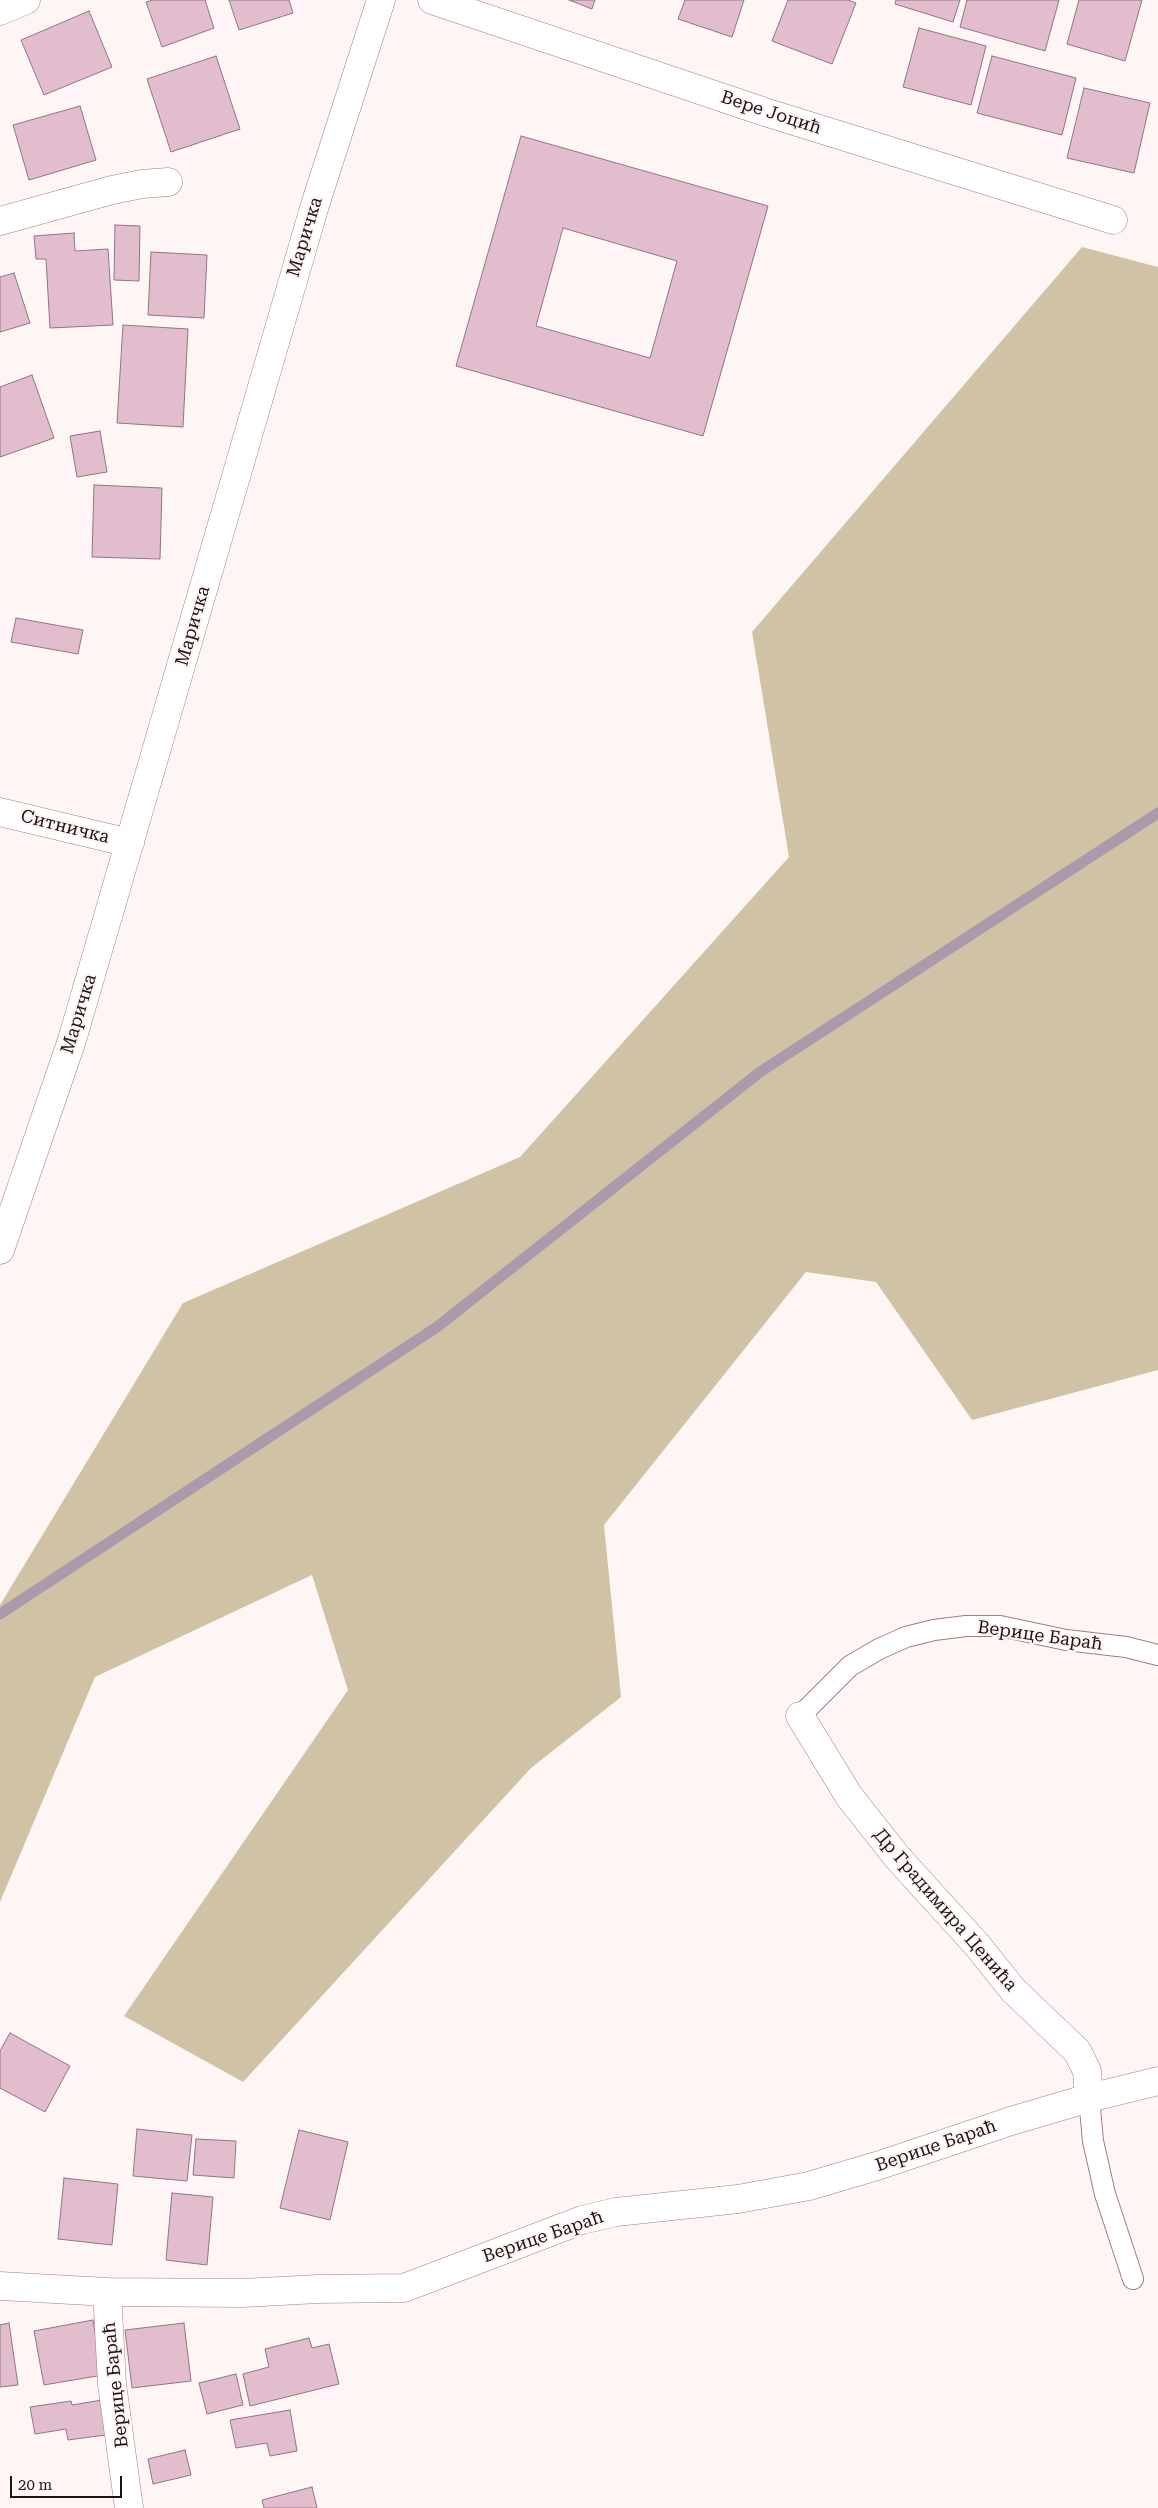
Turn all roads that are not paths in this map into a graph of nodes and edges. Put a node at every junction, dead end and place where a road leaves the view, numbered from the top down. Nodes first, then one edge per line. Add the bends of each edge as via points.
1 (26, 0) edge
2 (382, 0) edge
3 (432, 0) edge
4 (0, 11) edge
5 (168, 182) dead end
6 (1113, 220) dead end
7 (0, 221) edge
8 (0, 812) edge
9 (130, 843) junction
10 (0, 1250) edge
11 (1158, 1655) edge
12 (800, 1716) joint
13 (1158, 2081) edge
14 (1089, 2098) junction
15 (1133, 2279) dead end
16 (0, 2286) edge
17 (107, 2292) junction
18 (130, 2508) edge

1 - 4 street
2 - 9 street, Маричка via 314,205
3 - 6 street, Вере Јоцић via 768,113
5 - 7 street via 112,190
8 - 9 street, Ситничка
9 - 10 street, Маричка via 72,1040
11 - 12 lane, Верице Бараћ via 1000,1626 934,1630 879,1648 850,1666
12 - 14 street, Др Градимира Ценића via 849,1796 897,1857 978,1945 1013,1990 1077,2051 1087,2071
13 - 14 street, Верице Бараћ
14 - 15 lane via 1093,2141 1105,2194
14 - 17 street, Верице Бараћ via 809,2186 738,2199 616,2212 582,2220 404,2288 243,2294
16 - 17 street, Верице Бараћ
17 - 18 street, Верице Бараћ via 112,2384

